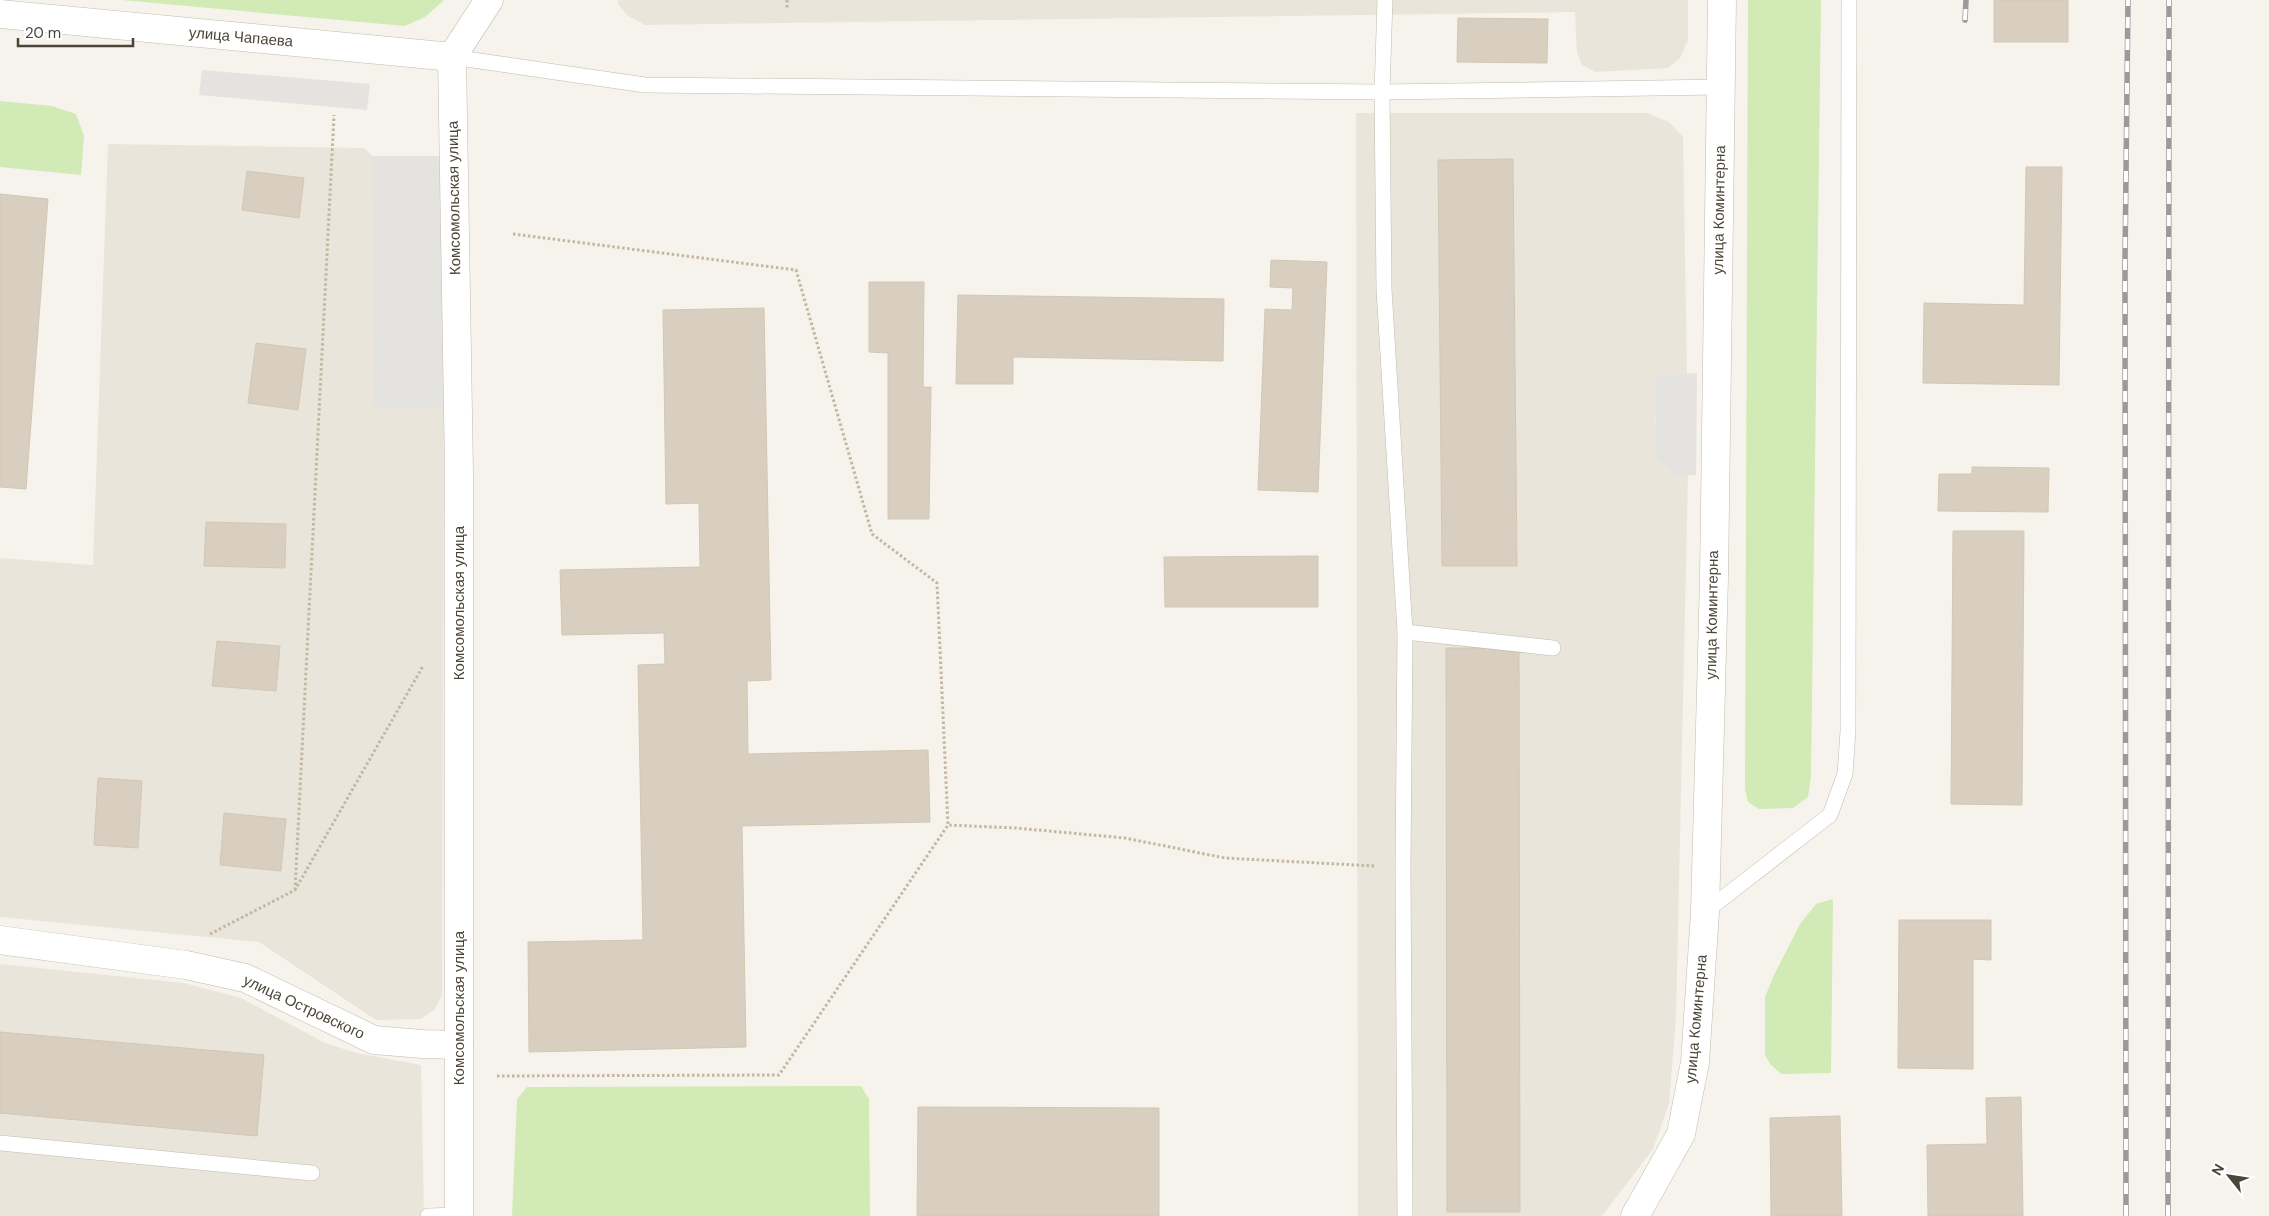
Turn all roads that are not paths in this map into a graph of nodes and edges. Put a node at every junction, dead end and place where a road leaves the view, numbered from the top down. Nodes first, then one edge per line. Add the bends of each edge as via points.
1 (489, 0) edge
2 (1385, 0) edge
3 (1722, 0) edge
4 (1849, 0) edge
5 (0, 14) edge
6 (452, 57) junction
7 (1721, 87) junction
8 (1382, 92) junction
9 (1405, 632) junction
10 (1553, 648) dead end
11 (1704, 912) junction
12 (0, 940) edge
13 (459, 1045) junction
14 (0, 1143) edge
15 (312, 1173) dead end
16 (428, 1216) edge
17 (459, 1216) edge
18 (1405, 1216) edge
19 (1635, 1216) edge

1 - 6 street
2 - 8 lane
3 - 7 street, улица Коминтерна
4 - 11 lane via 1848,721 1845,774 1830,815
5 - 6 street, улица Чапаева
6 - 8 lane via 645,84
6 - 13 street, Комсомольская улица via 459,472
7 - 8 lane
7 - 11 street, улица Коминтерна via 1714,578
8 - 9 lane via 1384,289
9 - 10 lane
9 - 18 lane
11 - 19 street, улица Коминтерна via 1695,1062 1680,1134
12 - 13 street, улица Островского via 186,964 245,978 374,1040
13 - 17 street, Комсомольская улица
14 - 15 lane
16 - 17 lane

